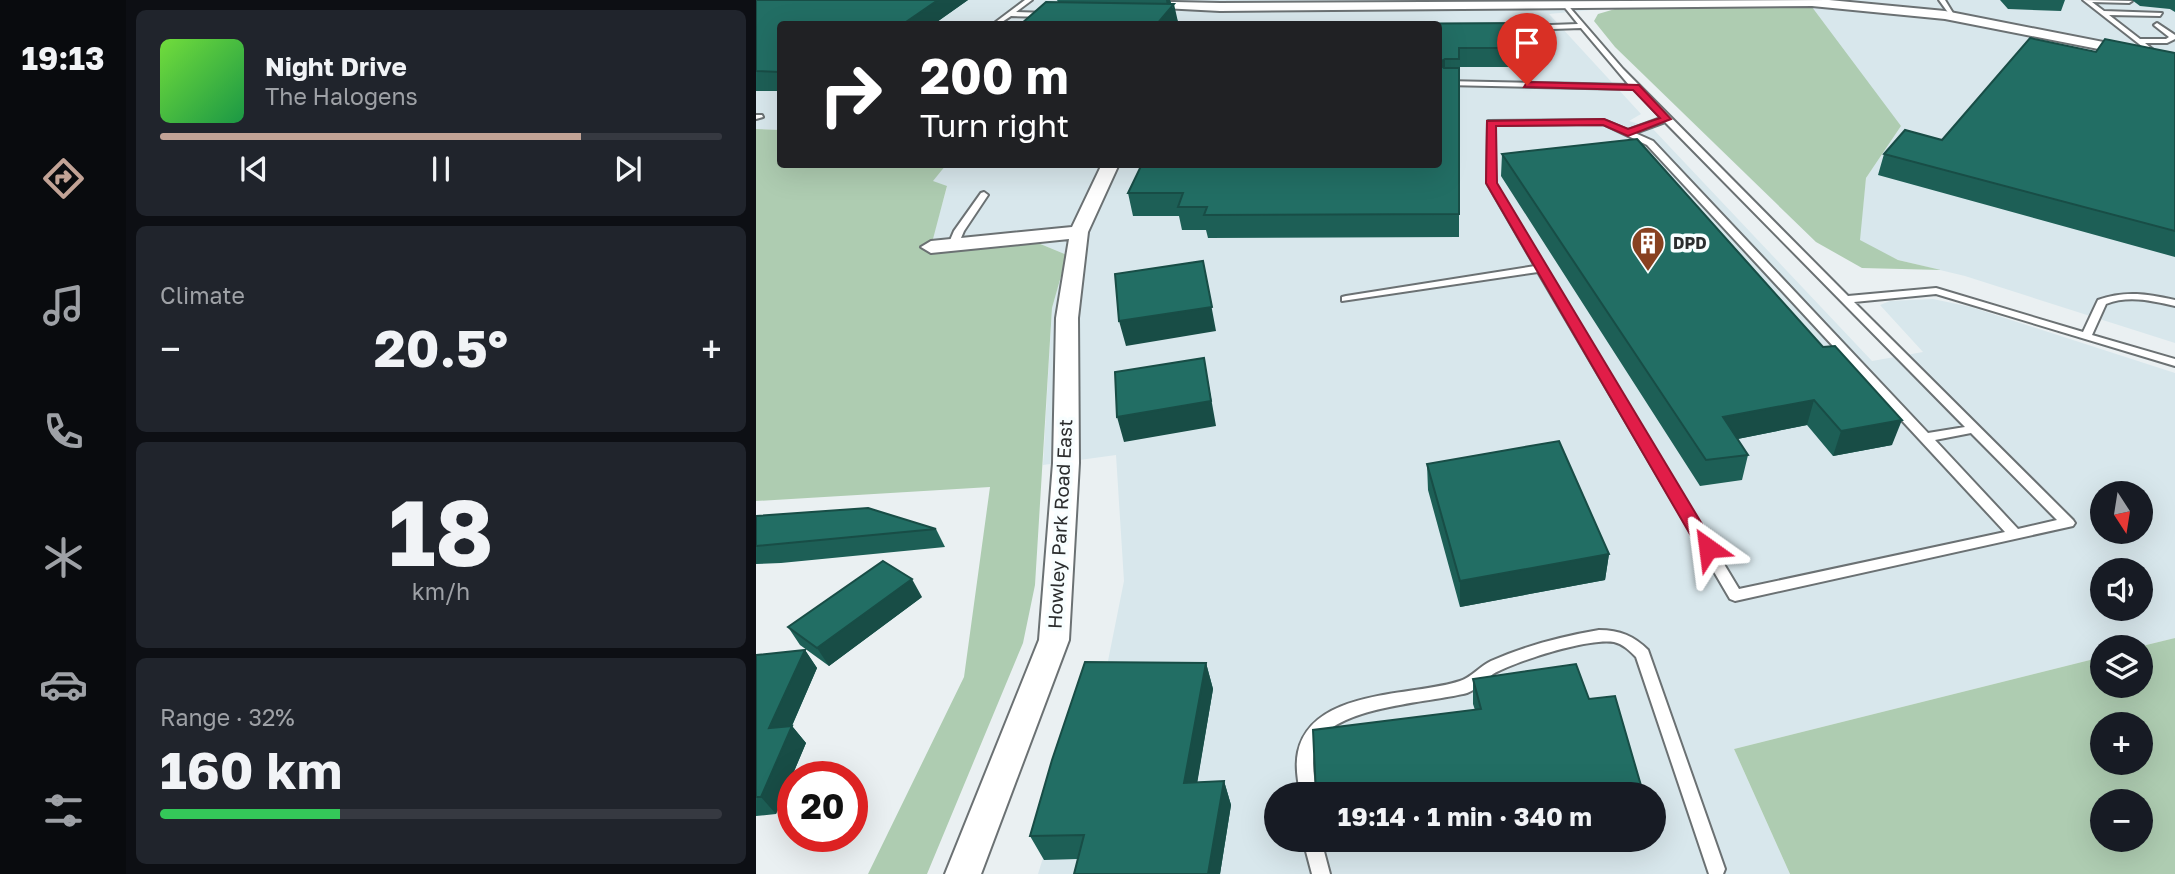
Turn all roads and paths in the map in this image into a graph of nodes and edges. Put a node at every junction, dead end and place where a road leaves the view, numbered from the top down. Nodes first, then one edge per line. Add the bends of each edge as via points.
1 (1029, 0) edge
2 (1086, 0) edge
3 (1942, 0) edge
4 (2086, 0) edge
5 (2092, 0) edge
6 (1819, 1) edge
7 (2129, 1) edge
8 (1595, 2) edge
9 (1265, 3) edge
10 (1565, 4) junction
11 (1220, 7) junction
12 (2101, 13) junction
13 (1010, 14) junction
14 (2160, 14) dead end
15 (1052, 15) edge
16 (1954, 17) junction
17 (1000, 21) edge
18 (1208, 21) edge
19 (2157, 25) dead end
20 (1582, 26) junction
21 (1515, 28) edge
22 (2138, 41) junction
23 (2160, 57) junction
24 (2175, 60) edge
25 (1445, 83) edge
26 (1636, 87) junction
27 (1666, 119) junction
28 (1628, 133) junction
29 (1109, 168) edge
30 (984, 195) dead end
31 (1079, 232) junction
32 (953, 245) junction
33 (931, 247) dead end
34 (1542, 268) junction
35 (1346, 299) dead end
36 (1844, 300) junction
37 (2175, 303) edge
38 (2086, 336) junction
39 (2175, 363) edge
40 (1974, 429) junction
41 (1924, 438) junction
42 (2015, 534) junction
43 (1307, 782) edge
44 (1315, 852) edge
45 (1716, 869) dead end
46 (963, 874) edge
47 (1321, 874) edge

1 - 13 lane
2 - 11 street
3 - 16 lane
4 - 12 lane
5 - 7 lane
6 - 8 street
6 - 16 street
8 - 10 street
9 - 10 street
9 - 11 street
10 - 20 lane
11 - 18 street
12 - 14 lane
12 - 22 lane
13 - 15 lane
13 - 17 lane
16 - 23 street
19 - 22 lane via 2173,37
20 - 21 lane
20 - 26 lane
22 - 23 lane
23 - 24 street
25 - 26 lane
26 - 27 lane
27 - 28 lane
27 - 36 lane
28 - 34 lane via 1604,122 1491,123 1491,183
28 - 41 lane via 1650,143
29 - 31 street, Howley Park Road East
30 - 32 lane
31 - 32 street
31 - 46 street, Howley Park Road East via 1067,318 1066,463 1054,640
32 - 33 street
34 - 35 lane
34 - 42 lane via 1735,595
36 - 38 lane via 1936,291
36 - 40 lane
37 - 38 lane via 2115,296 2102,302
38 - 39 lane
40 - 41 lane
40 - 42 lane via 2068,523
41 - 42 lane
43 - 45 lane via 1304,755 1312,737 1327,722 1353,710 1470,685 1484,671 1504,662 1611,636 1631,642 1643,654
44 - 47 lane

